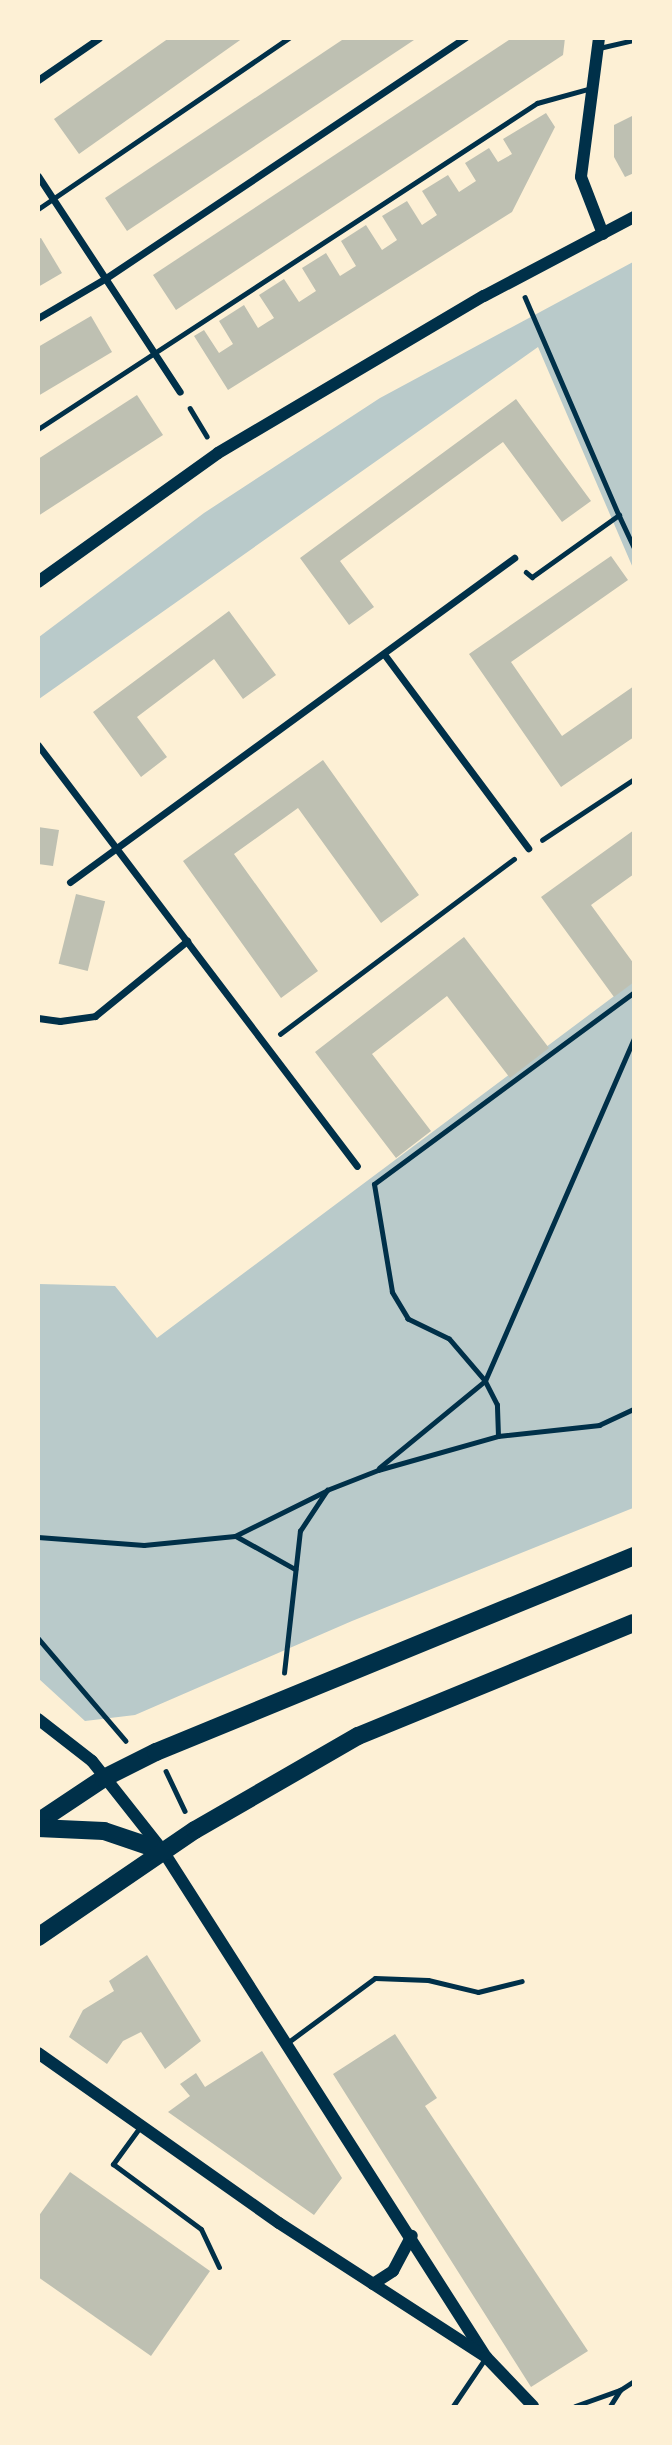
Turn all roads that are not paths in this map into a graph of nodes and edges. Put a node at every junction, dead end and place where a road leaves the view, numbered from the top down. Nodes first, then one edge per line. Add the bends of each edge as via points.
1 (99, 38) edge
2 (289, 38) edge
3 (465, 38) edge
4 (634, 40) edge
5 (598, 43) edge
6 (38, 80) edge
7 (591, 89) junction
8 (38, 176) edge
9 (54, 200) junction
10 (38, 209) edge
11 (634, 217) edge
12 (603, 234) junction
13 (106, 278) junction
14 (38, 318) edge
15 (155, 354) junction
16 (180, 392) road end
17 (38, 429) edge
18 (514, 558) road end
19 (38, 582) edge
20 (384, 654) junction
21 (38, 745) edge
22 (528, 848) road end
23 (117, 849) junction
24 (70, 882) dead end
25 (187, 941) junction
26 (38, 1018) edge
27 (357, 1166) dead end
28 (634, 1556) edge
29 (634, 1623) edge
30 (38, 1719) edge
31 (104, 1778) junction
32 (38, 1822) edge
33 (38, 1828) edge
34 (163, 1851) junction
35 (38, 1937) edge
36 (522, 1981) dead end
37 (287, 2043) junction
38 (38, 2053) edge
39 (141, 2124) junction
40 (412, 2236) junction
41 (219, 2267) dead end
42 (373, 2284) junction
43 (486, 2357) junction
44 (634, 2381) edge
45 (620, 2390) junction
46 (453, 2406) edge
47 (533, 2406) edge
48 (575, 2406) edge
49 (610, 2406) edge

1 - 6 street
2 - 9 lane
3 - 13 street
4 - 5 lane
5 - 7 street
7 - 12 street via 581,177
7 - 15 lane via 537,103
8 - 9 street
9 - 10 lane
9 - 13 street
11 - 12 street
12 - 19 street via 218,453
13 - 14 street
13 - 15 street
15 - 16 street
15 - 17 lane
18 - 20 street
20 - 22 street
20 - 23 street
21 - 23 street
23 - 24 street
23 - 25 street
25 - 26 street via 95,1016 60,1021
25 - 27 street
28 - 31 main road via 156,1752
29 - 34 main road via 358,1736
30 - 31 street via 92,1761
31 - 32 main road
31 - 34 street
33 - 34 main road via 104,1830
34 - 35 main road
34 - 37 street
36 - 37 lane via 478,1992 428,1980 375,1978
37 - 40 street
38 - 39 street
39 - 41 lane via 113,2164 201,2229
39 - 42 street
40 - 42 street via 393,2271
40 - 43 street
42 - 43 street
43 - 46 lane
43 - 47 street
44 - 45 lane
45 - 48 lane
45 - 49 lane

